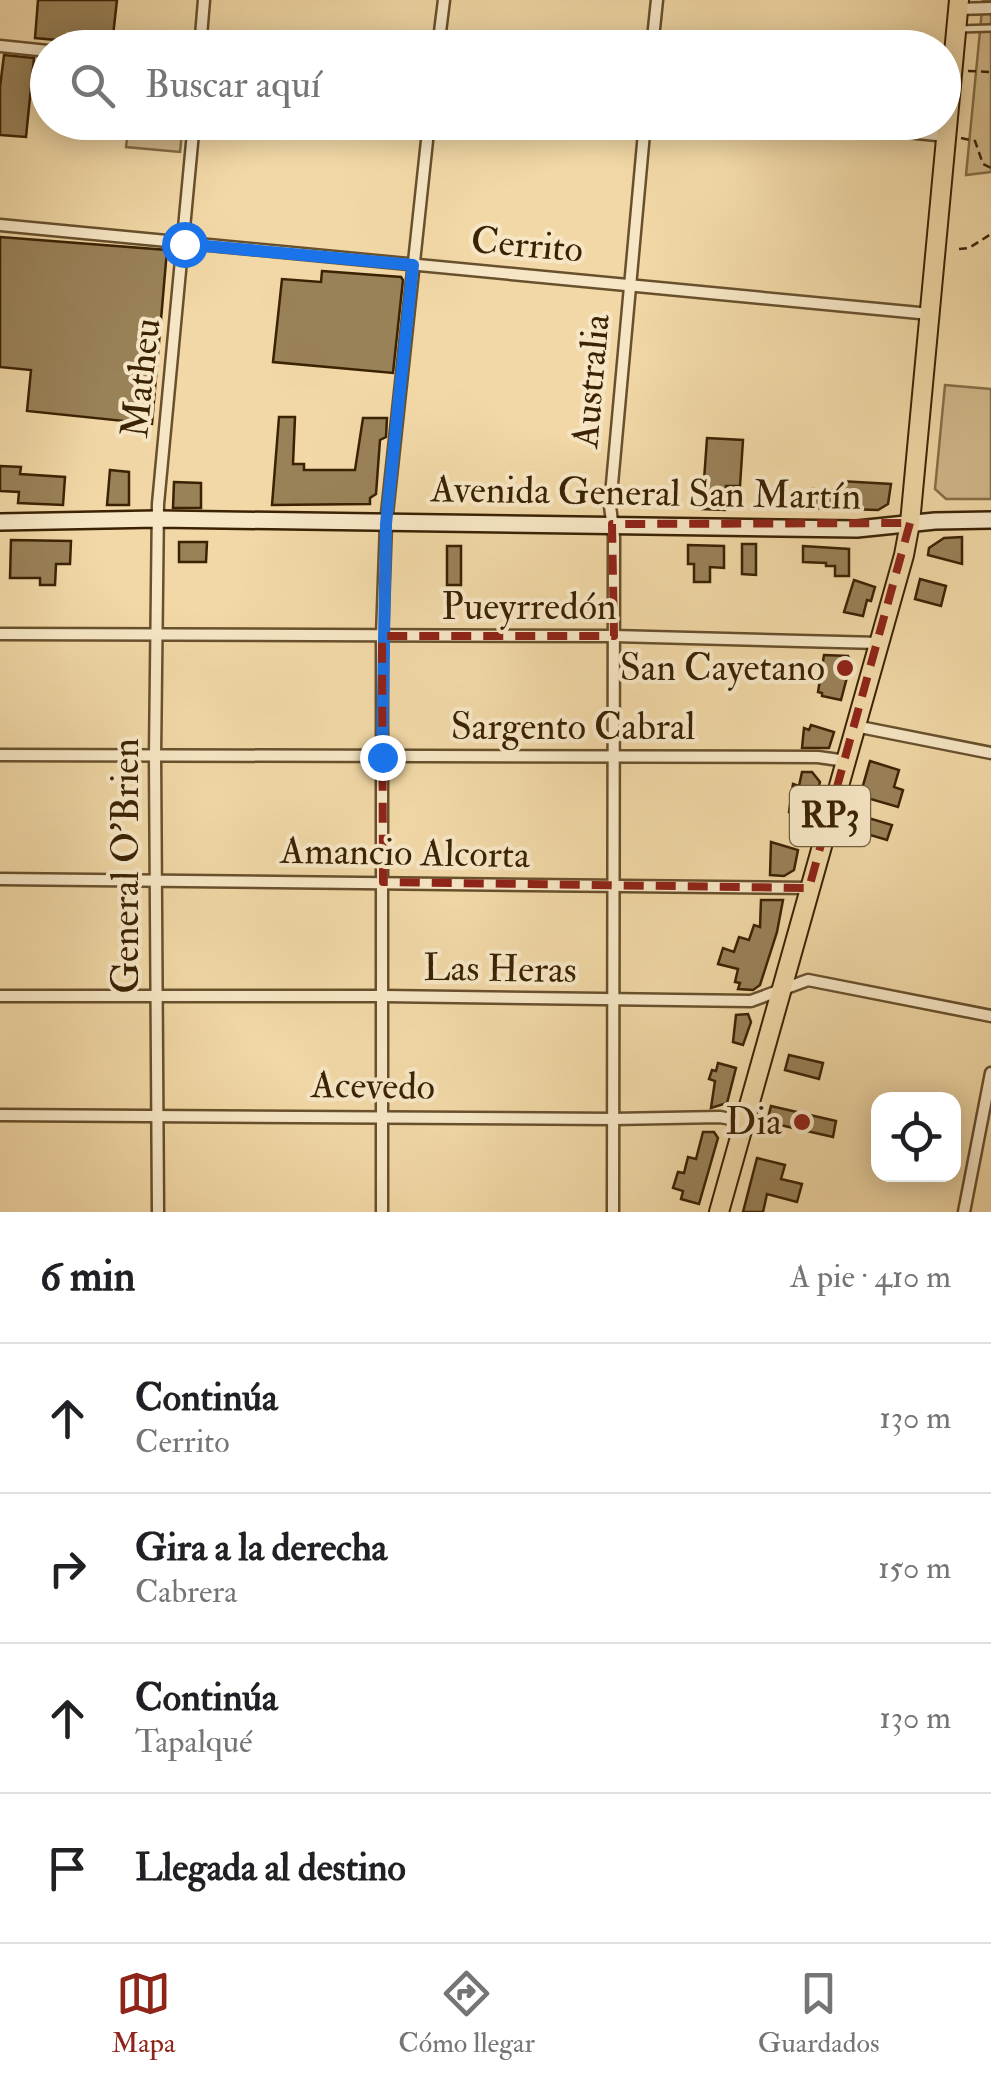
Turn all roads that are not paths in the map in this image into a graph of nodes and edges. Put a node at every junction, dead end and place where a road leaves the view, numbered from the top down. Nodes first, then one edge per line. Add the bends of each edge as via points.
1 (204, 0) edge
2 (444, 0) edge
3 (658, 0) edge
4 (959, 4) edge
5 (991, 8) edge
6 (991, 28) edge
7 (202, 30) edge
8 (440, 30) edge
9 (654, 30) edge
10 (956, 30) joint
11 (0, 46) edge
12 (30, 49) edge
13 (193, 140) edge
14 (427, 140) edge
15 (642, 140) edge
16 (947, 140) edge
17 (0, 225) edge
18 (184, 244) junction
19 (413, 265) junction
20 (630, 284) junction
21 (930, 314) junction
22 (158, 520) junction
23 (991, 520) edge
24 (0, 522) edge
25 (910, 523) junction
26 (386, 524) junction
27 (612, 524) junction
28 (0, 634) edge
29 (157, 635) junction
30 (382, 636) junction
31 (614, 636) junction
32 (878, 643) junction
33 (856, 726) junction
34 (991, 754) edge
35 (0, 755) edge
36 (156, 755) junction
37 (613, 756) junction
38 (382, 757) junction
39 (846, 761) junction
40 (0, 879) edge
41 (156, 880) junction
42 (384, 882) junction
43 (612, 886) junction
44 (809, 888) junction
45 (783, 989) junction
46 (0, 996) edge
47 (156, 996) junction
48 (384, 996) junction
49 (612, 1001) junction
50 (991, 1016) edge
51 (991, 1073) edge
52 (157, 1114) junction
53 (0, 1115) edge
54 (382, 1116) junction
55 (613, 1120) junction
56 (746, 1122) junction
57 (158, 1212) edge
58 (382, 1212) edge
59 (613, 1212) edge
60 (719, 1212) edge
61 (964, 1212) edge

1 - 7 street
2 - 8 street
3 - 9 street
4 - 5 street
4 - 10 highway, RP3
6 - 10 lane
11 - 12 street
13 - 18 street, Matheu
14 - 19 street
15 - 20 street, Australia
16 - 21 highway, RP3
17 - 18 street, Cerrito
18 - 19 street, Cerrito
18 - 22 street, Matheu
19 - 20 street, Cerrito
19 - 26 street
20 - 21 street, Cerrito
20 - 27 street, Australia
21 - 25 highway, RP3
22 - 24 main road, Avenida General San Martín
22 - 26 main road, Avenida General San Martín
22 - 29 street, General O'Brien
23 - 25 main road, Avenida General San Martín
25 - 27 main road, Avenida General San Martín via 857,529
25 - 32 highway, RP3
26 - 27 main road, Avenida General San Martín
26 - 30 street
27 - 31 street, Australia
28 - 29 street, Pueyrredón
29 - 30 street, Pueyrredón
29 - 36 street, General O'Brien
30 - 31 street, Pueyrredón
30 - 38 street
31 - 32 street, Pueyrredón
31 - 37 street, Australia
32 - 33 highway, RP3
33 - 34 street
33 - 39 highway, RP3
35 - 36 street, Sargento Cabral
36 - 38 street, Sargento Cabral
36 - 41 street, General O'Brien
37 - 38 street, Sargento Cabral
37 - 39 street, Sargento Cabral
37 - 43 street, Australia
38 - 42 street
39 - 44 highway, RP3
40 - 41 street, Amancio Alcorta
41 - 42 street, Amancio Alcorta
41 - 47 street, General O'Brien
42 - 43 street, Amancio Alcorta
42 - 48 street
43 - 44 street, Amancio Alcorta
43 - 49 street, Australia
44 - 45 highway, RP3
45 - 49 street, Las Heras via 751,1001
45 - 50 street, Las Heras via 808,980
45 - 56 highway, RP3
46 - 47 street, Las Heras
47 - 48 street, Las Heras
47 - 52 street, General O'Brien
48 - 49 street, Las Heras
48 - 54 street
49 - 55 street, Australia
51 - 61 street
52 - 53 street, Acevedo
52 - 54 street, Acevedo
52 - 57 street, General O'Brien
54 - 55 street, Acevedo
54 - 58 street
55 - 56 street, Acevedo
55 - 59 street, Australia
56 - 60 highway, RP3

